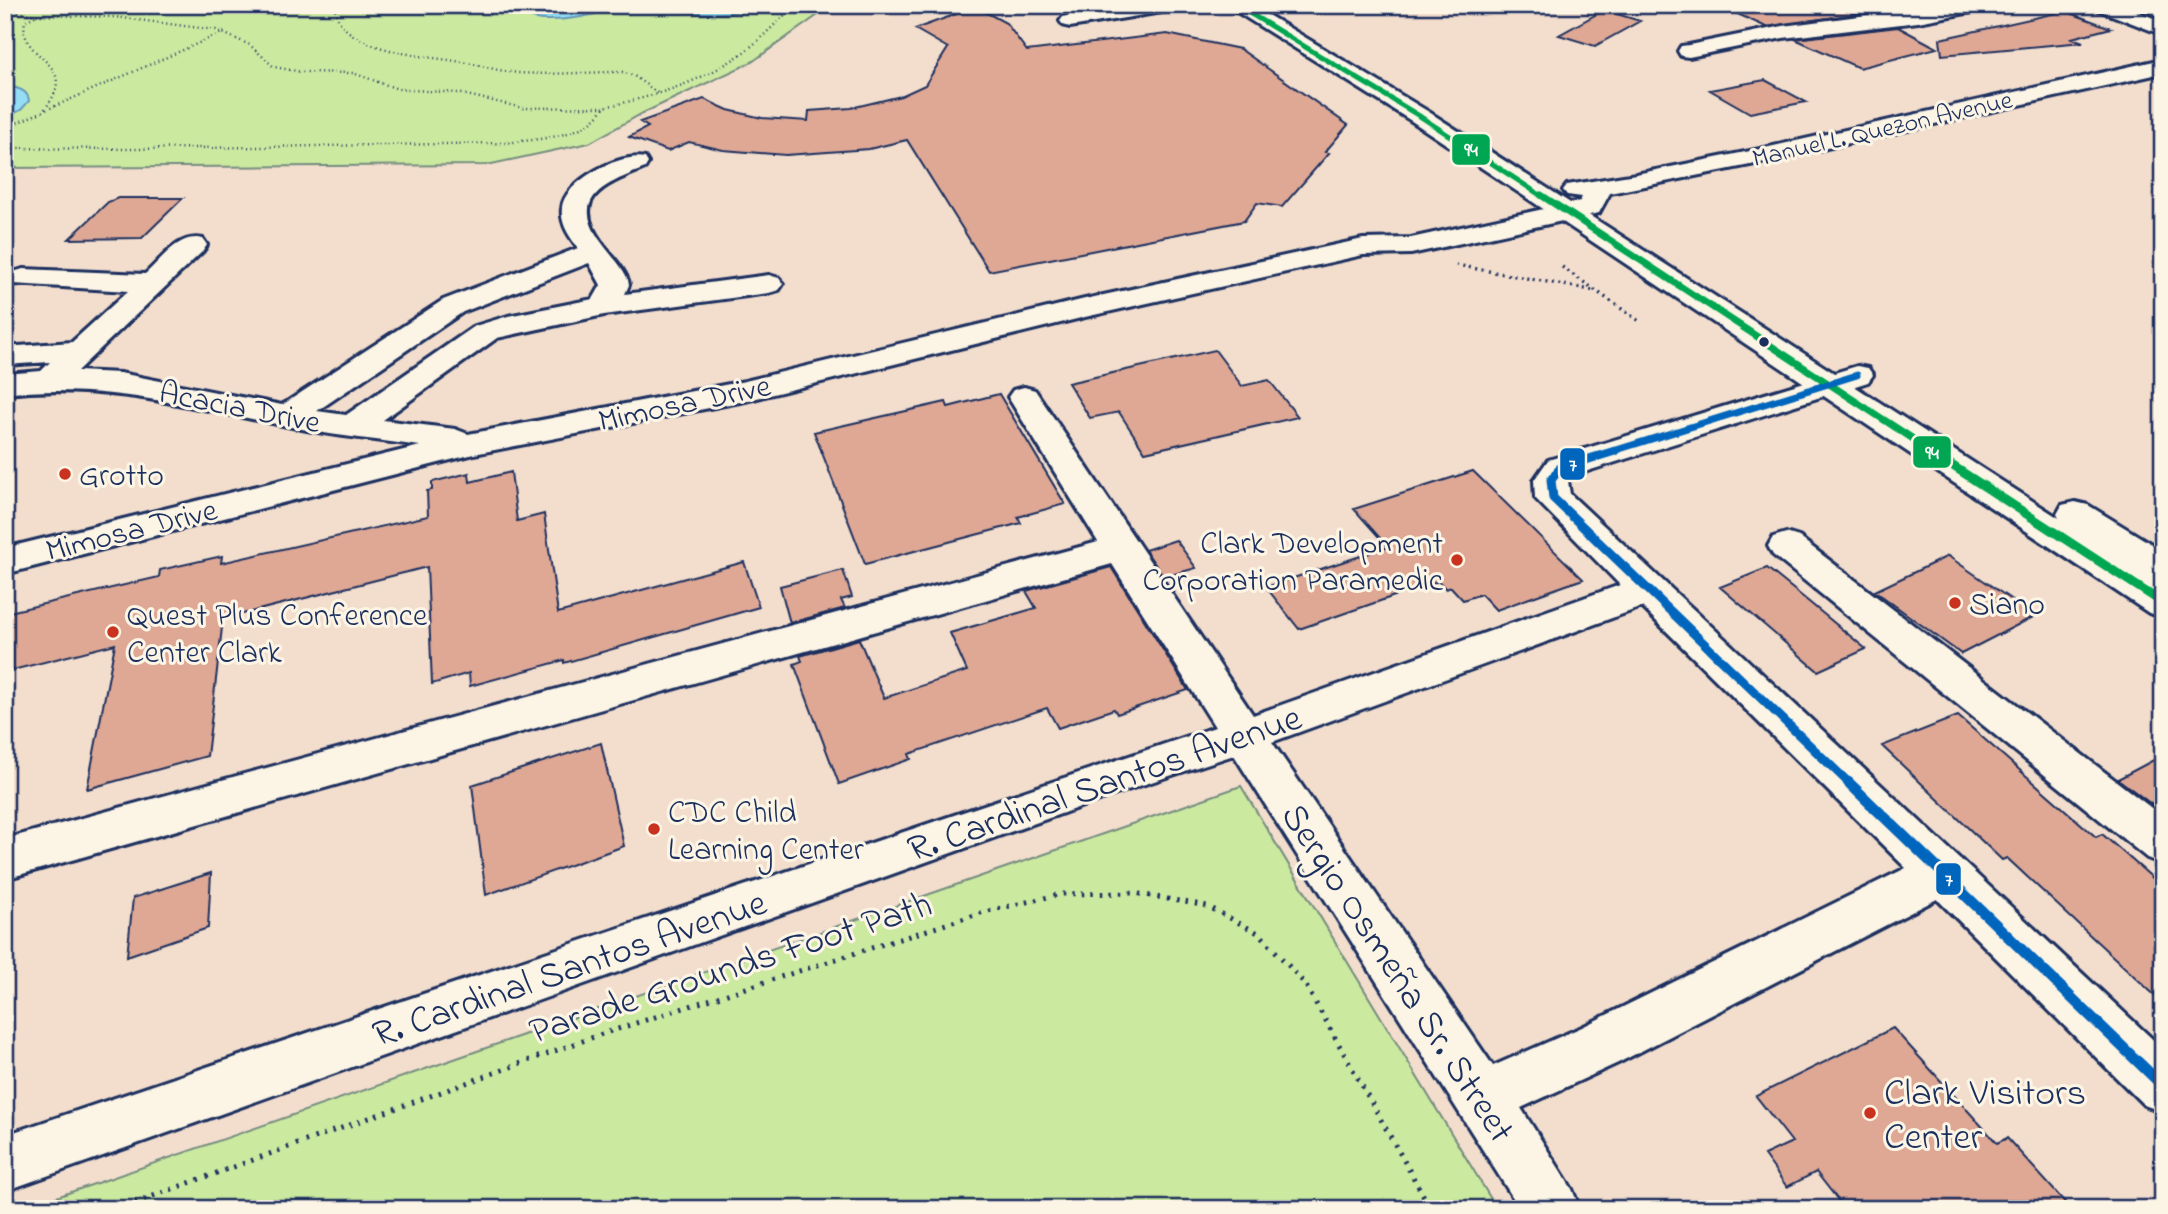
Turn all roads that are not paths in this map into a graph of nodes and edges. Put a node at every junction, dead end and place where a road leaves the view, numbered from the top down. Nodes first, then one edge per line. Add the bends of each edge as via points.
1 (1168, 5) edge
2 (1236, 5) edge
3 (1276, 5) edge
4 (1977, 5) edge
5 (2103, 5) edge
6 (1070, 21) dead end
7 (2163, 29) edge
8 (1689, 51) dead end
9 (2163, 66) edge
10 (636, 163) dead end
11 (1573, 199) junction
12 (192, 245) dead end
13 (1363, 247) junction
14 (594, 252) junction
15 (1098, 275) dead end
16 (23, 278) dead end
17 (154, 283) junction
18 (769, 284) dead end
19 (1119, 300) junction
20 (604, 306) junction
21 (486, 332) junction
22 (411, 336) junction
23 (81, 350) junction
24 (5, 356) edge
25 (50, 379) junction
26 (1843, 379) junction
27 (5, 384) edge
28 (1024, 397) dead end
29 (288, 416) junction
30 (352, 426) junction
31 (474, 443) junction
32 (1786, 546) dead end
33 (1121, 550) junction
34 (5, 561) edge
35 (2163, 569) edge
36 (1647, 590) junction
37 (2163, 603) edge
38 (1243, 735) junction
39 (2163, 844) edge
40 (5, 859) edge
41 (1942, 873) junction
42 (2163, 1086) edge
43 (1483, 1098) junction
44 (5, 1163) edge
45 (1552, 1209) edge

1 - 6 street
2 - 11 street via 1421,117
3 - 11 street
4 - 8 street via 1783,32
5 - 7 street
9 - 11 street, Manuel L. Quezon Avenue
10 - 14 street via 598,178 573,202 578,226
11 - 13 street, Mimosa Drive via 1404,246
11 - 13 street, Mimosa Drive via 1392,230
11 - 26 street
12 - 17 street
13 - 19 street, Mimosa Drive
14 - 20 street via 611,270 615,285
14 - 22 street via 453,306
15 - 19 street
16 - 17 street
17 - 23 street
18 - 20 street
19 - 31 street, Mimosa Drive via 745,391
20 - 21 street
21 - 22 street
21 - 30 street
22 - 29 street
23 - 24 street
23 - 25 street
25 - 27 street, Acacia Drive
25 - 29 street, Acacia Drive via 120,383
26 - 35 street
26 - 36 street via 1560,468 1551,480 1553,498
26 - 37 street
28 - 33 street, Sergio Osmeña Sr. Street
29 - 30 street, Acacia Drive
30 - 31 street, Acacia Drive
31 - 34 street, Mimosa Drive
32 - 39 street
33 - 38 street, Sergio Osmeña Sr. Street
33 - 40 street
36 - 38 street, R. Cardinal Santos Avenue
36 - 41 street
38 - 43 street, Sergio Osmeña Sr. Street
38 - 44 street, R. Cardinal Santos Avenue
41 - 42 street
41 - 43 street via 1600,1045
43 - 45 street, Sergio Osmeña Sr. Street

